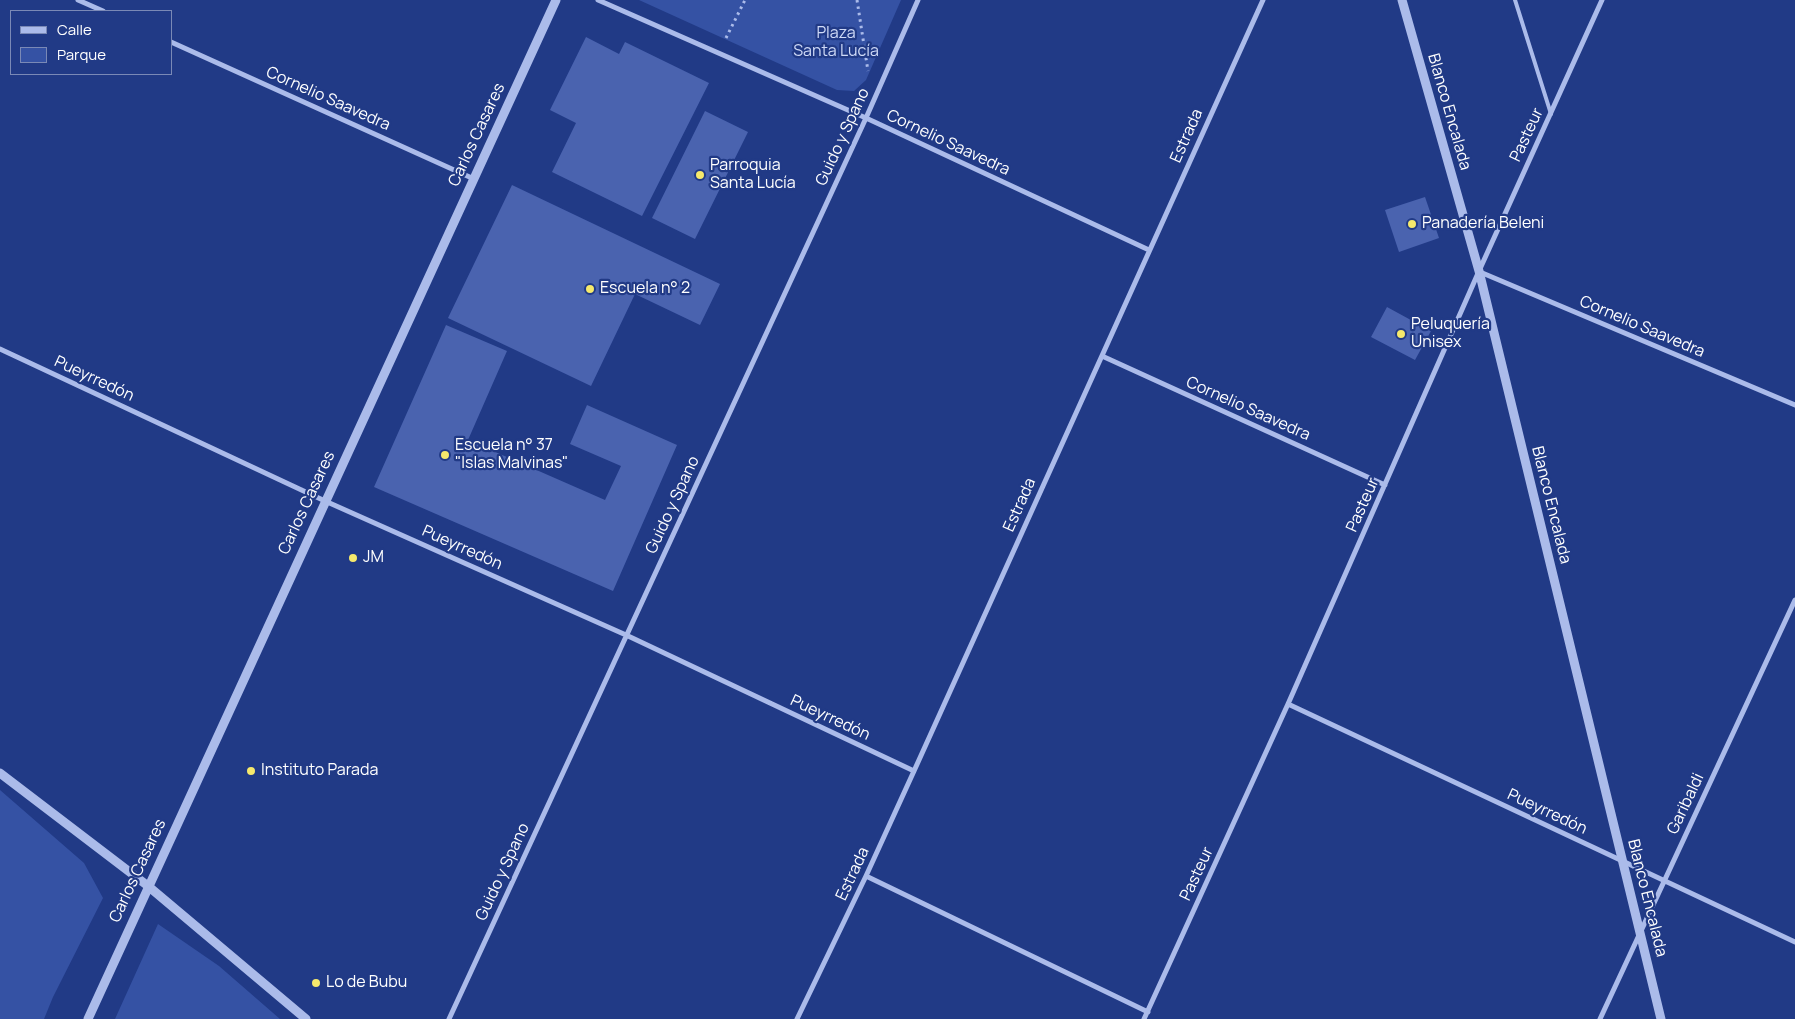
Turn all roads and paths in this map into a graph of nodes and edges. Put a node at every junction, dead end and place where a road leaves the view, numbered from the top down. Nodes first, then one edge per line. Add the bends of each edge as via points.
1 (78, 0) edge
2 (556, 0) edge
3 (598, 0) edge
4 (745, 0) edge
5 (857, 0) edge
6 (918, 0) edge
7 (1262, 0) edge
8 (1402, 0) edge
9 (1515, 0) edge
10 (1602, 0) edge
11 (101, 10) edge
12 (172, 42) edge
13 (719, 53) junction
14 (873, 102) junction
15 (1551, 114) junction
16 (866, 118) junction
17 (474, 179) junction
18 (1149, 250) junction
19 (1479, 272) junction
20 (0, 349) edge
21 (1102, 356) junction
22 (1795, 405) edge
23 (1385, 485) junction
24 (325, 501) junction
25 (1795, 600) edge
26 (626, 635) junction
27 (1288, 704) junction
28 (914, 771) junction
29 (0, 773) edge
30 (1623, 862) junction
31 (866, 876) junction
32 (1664, 881) junction
33 (148, 886) junction
34 (1640, 932) junction
35 (1795, 942) edge
36 (1148, 1012) junction
37 (88, 1019) edge
38 (306, 1019) edge
39 (449, 1019) edge
40 (797, 1019) edge
41 (1144, 1019) edge
42 (1600, 1019) edge
43 (1661, 1019) edge

1 - 11 street
2 - 17 street, Carlos Casares
3 - 13 street, Cornelio Saavedra
4 - 13 path
5 - 14 path
6 - 14 street, Guido y Spano
7 - 18 street, Estrada
8 - 19 street, Blanco Encalada
9 - 15 lane
10 - 15 street, Pasteur
12 - 17 street, Cornelio Saavedra
13 - 16 street, Cornelio Saavedra
14 - 16 street, Guido y Spano
15 - 19 street, Pasteur
16 - 18 street, Cornelio Saavedra
16 - 26 street, Guido y Spano
17 - 24 street, Carlos Casares
18 - 21 street, Estrada
19 - 22 street, Cornelio Saavedra
19 - 23 street, Pasteur
19 - 30 street, Blanco Encalada
20 - 24 street, Pueyrredón
21 - 23 street, Cornelio Saavedra
21 - 28 street, Estrada
23 - 27 street, Pasteur
24 - 26 street, Pueyrredón
24 - 33 street, Carlos Casares
25 - 32 street, Garibaldi
26 - 28 street, Pueyrredón
26 - 39 street, Guido y Spano
27 - 30 street, Pueyrredón
27 - 36 street, Pasteur
28 - 31 street, Estrada
29 - 33 street
30 - 32 street, Pueyrredón
30 - 34 street, Blanco Encalada
31 - 36 street
31 - 40 street, Estrada
32 - 34 street, Garibaldi
32 - 35 street, Pueyrredón
33 - 37 street, Carlos Casares
33 - 38 street
34 - 42 street, Garibaldi
34 - 43 street, Blanco Encalada
36 - 41 street, Pasteur

